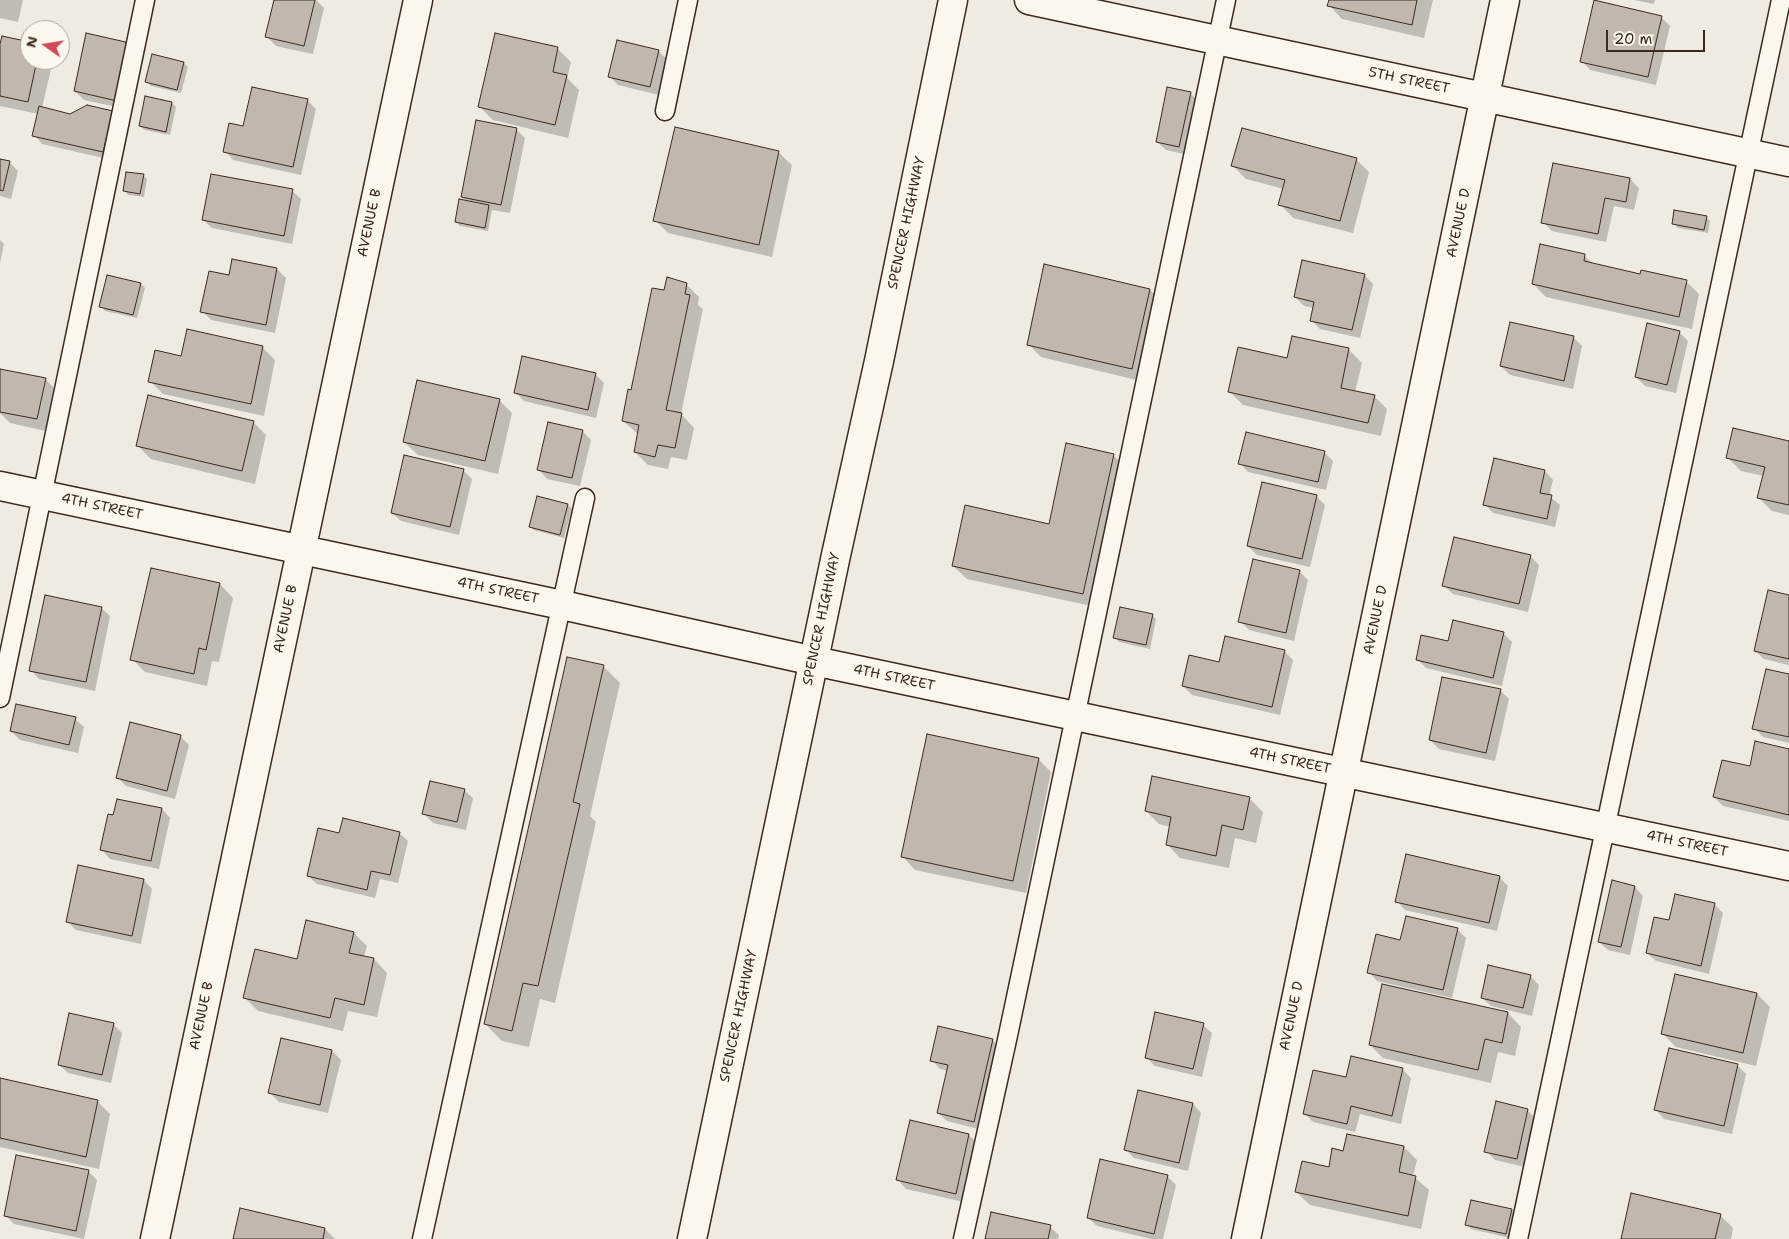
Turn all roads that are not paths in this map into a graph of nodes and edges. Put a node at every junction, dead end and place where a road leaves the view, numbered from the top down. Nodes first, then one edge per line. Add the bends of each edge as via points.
1 (145, 0) edge
2 (418, 0) edge
3 (688, 0) edge
4 (953, 0) edge
5 (1029, 0) edge
6 (1226, 0) edge
7 (1505, 0) edge
8 (1781, 0) edge
9 (1217, 40) junction
10 (1485, 97) junction
11 (665, 111) dead end
12 (1748, 153) junction
13 (1789, 162) edge
14 (0, 486) edge
15 (43, 495) junction
16 (585, 498) dead end
17 (301, 549) junction
18 (562, 605) junction
19 (814, 661) junction
20 (0, 698) edge
21 (1075, 716) junction
22 (1344, 772) junction
23 (1605, 827) junction
24 (1789, 866) edge
25 (155, 1239) edge
26 (422, 1239) edge
27 (692, 1239) edge
28 (963, 1239) edge
29 (1246, 1239) edge
30 (1518, 1239) edge

1 - 15 lane
2 - 17 street, AVENUE B
3 - 11 lane
4 - 19 street, SPENCER HIGHWAY
5 - 9 street, 5TH STREET
6 - 9 lane
7 - 10 street, AVENUE D
8 - 12 lane
9 - 10 street, 5TH STREET
9 - 21 lane
10 - 12 street, 5TH STREET
10 - 22 street, AVENUE D
12 - 13 street, 5TH STREET
12 - 23 lane
14 - 15 street, 4TH STREET
15 - 17 street, 4TH STREET
15 - 20 lane
16 - 18 lane
17 - 18 street, 4TH STREET
17 - 25 street, AVENUE B
18 - 19 street, 4TH STREET
18 - 26 lane
19 - 21 street, 4TH STREET
19 - 27 street, SPENCER HIGHWAY
21 - 22 street, 4TH STREET
21 - 28 lane
22 - 23 street, 4TH STREET
22 - 29 street, AVENUE D
23 - 24 street, 4TH STREET
23 - 30 lane

